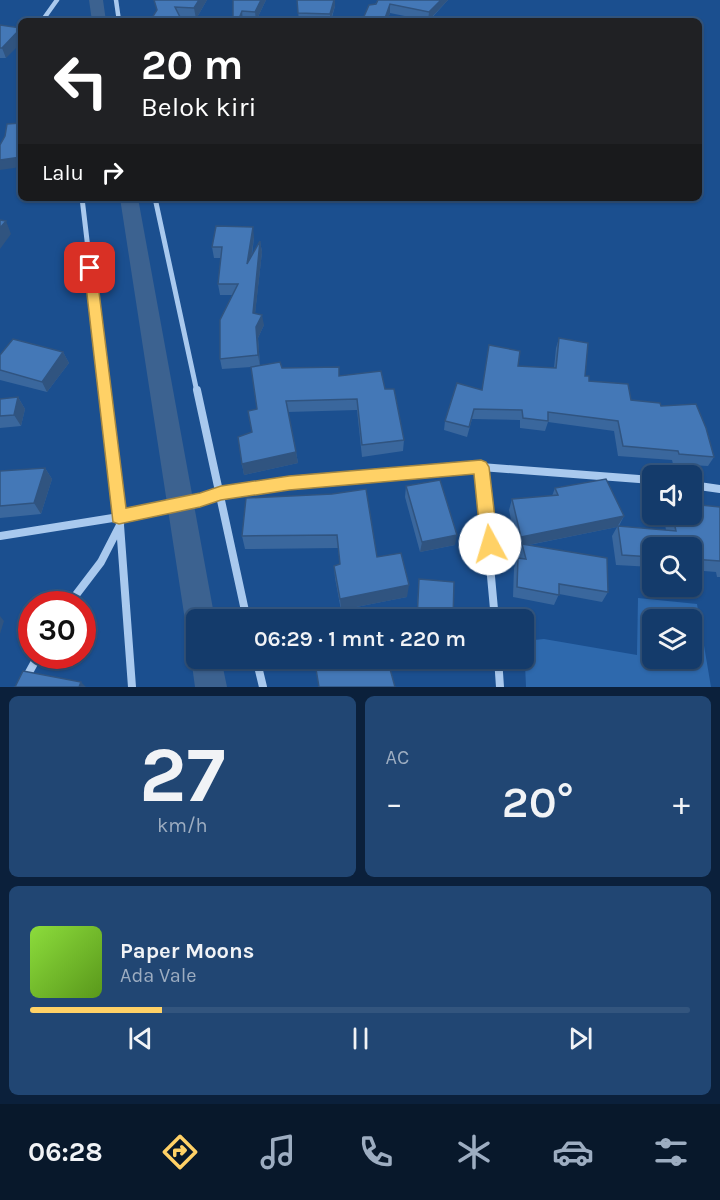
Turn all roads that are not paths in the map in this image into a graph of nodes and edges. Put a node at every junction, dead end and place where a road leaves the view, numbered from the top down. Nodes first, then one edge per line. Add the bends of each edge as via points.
1 (57, 0) edge
2 (116, 0) edge
3 (44, 18) edge
4 (119, 18) edge
5 (82, 201) edge
6 (156, 201) edge
7 (481, 467) junction
8 (642, 479) edge
9 (702, 486) edge
10 (720, 489) edge
11 (221, 493) junction
12 (119, 521) junction
13 (0, 536) edge
14 (79, 591) edge
15 (246, 609) edge
16 (494, 609) edge
17 (31, 669) edge
18 (259, 669) edge
19 (499, 669) edge
20 (21, 687) edge
21 (132, 687) edge
22 (263, 687) edge
23 (500, 687) edge

1 - 3 street
2 - 4 street
5 - 12 street
6 - 11 street
7 - 8 street
7 - 11 street via 289,483
7 - 16 street
9 - 10 street
11 - 12 street via 136,512
11 - 15 street
12 - 13 street
12 - 14 street via 101,562
12 - 21 street
17 - 20 street
18 - 22 street
19 - 23 street

